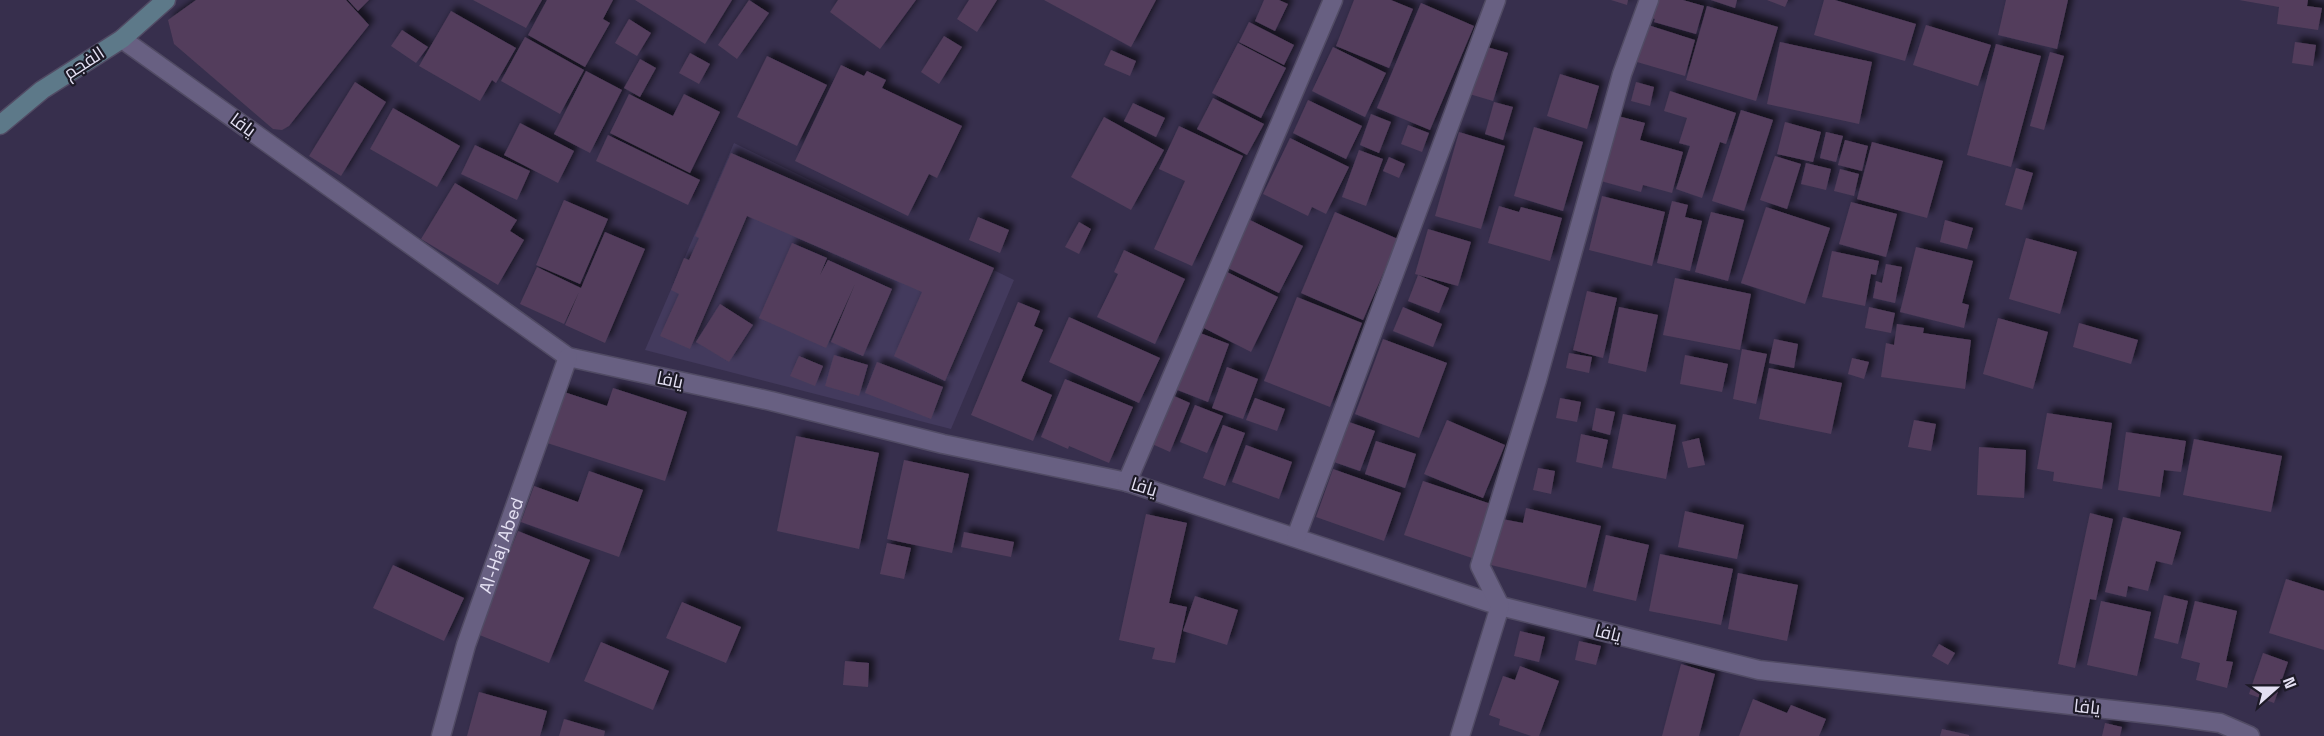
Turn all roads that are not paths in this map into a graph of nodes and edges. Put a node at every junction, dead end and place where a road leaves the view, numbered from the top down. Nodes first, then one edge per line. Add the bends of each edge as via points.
1 (166, 0) edge
2 (1333, 0) edge
3 (1496, 0) edge
4 (1648, 0) edge
5 (122, 39) junction
6 (0, 124) edge
7 (568, 357) junction
8 (1127, 482) junction
9 (1296, 537) junction
10 (1500, 606) junction
11 (441, 736) edge
12 (1460, 736) edge
13 (2250, 736) edge

1 - 5 main road, الفجم
2 - 8 street
3 - 9 street
4 - 10 street via 1622,74 1537,380 1480,566
5 - 6 main road, الفجم via 42,90
5 - 7 street, يافا
7 - 8 street, يافا via 771,401 943,444
7 - 11 street, Al-Haj Abed via 466,645
8 - 9 street, يافا
9 - 10 street, يافا
10 - 12 street
10 - 13 street, يافا via 1759,670 2168,716 2220,723

